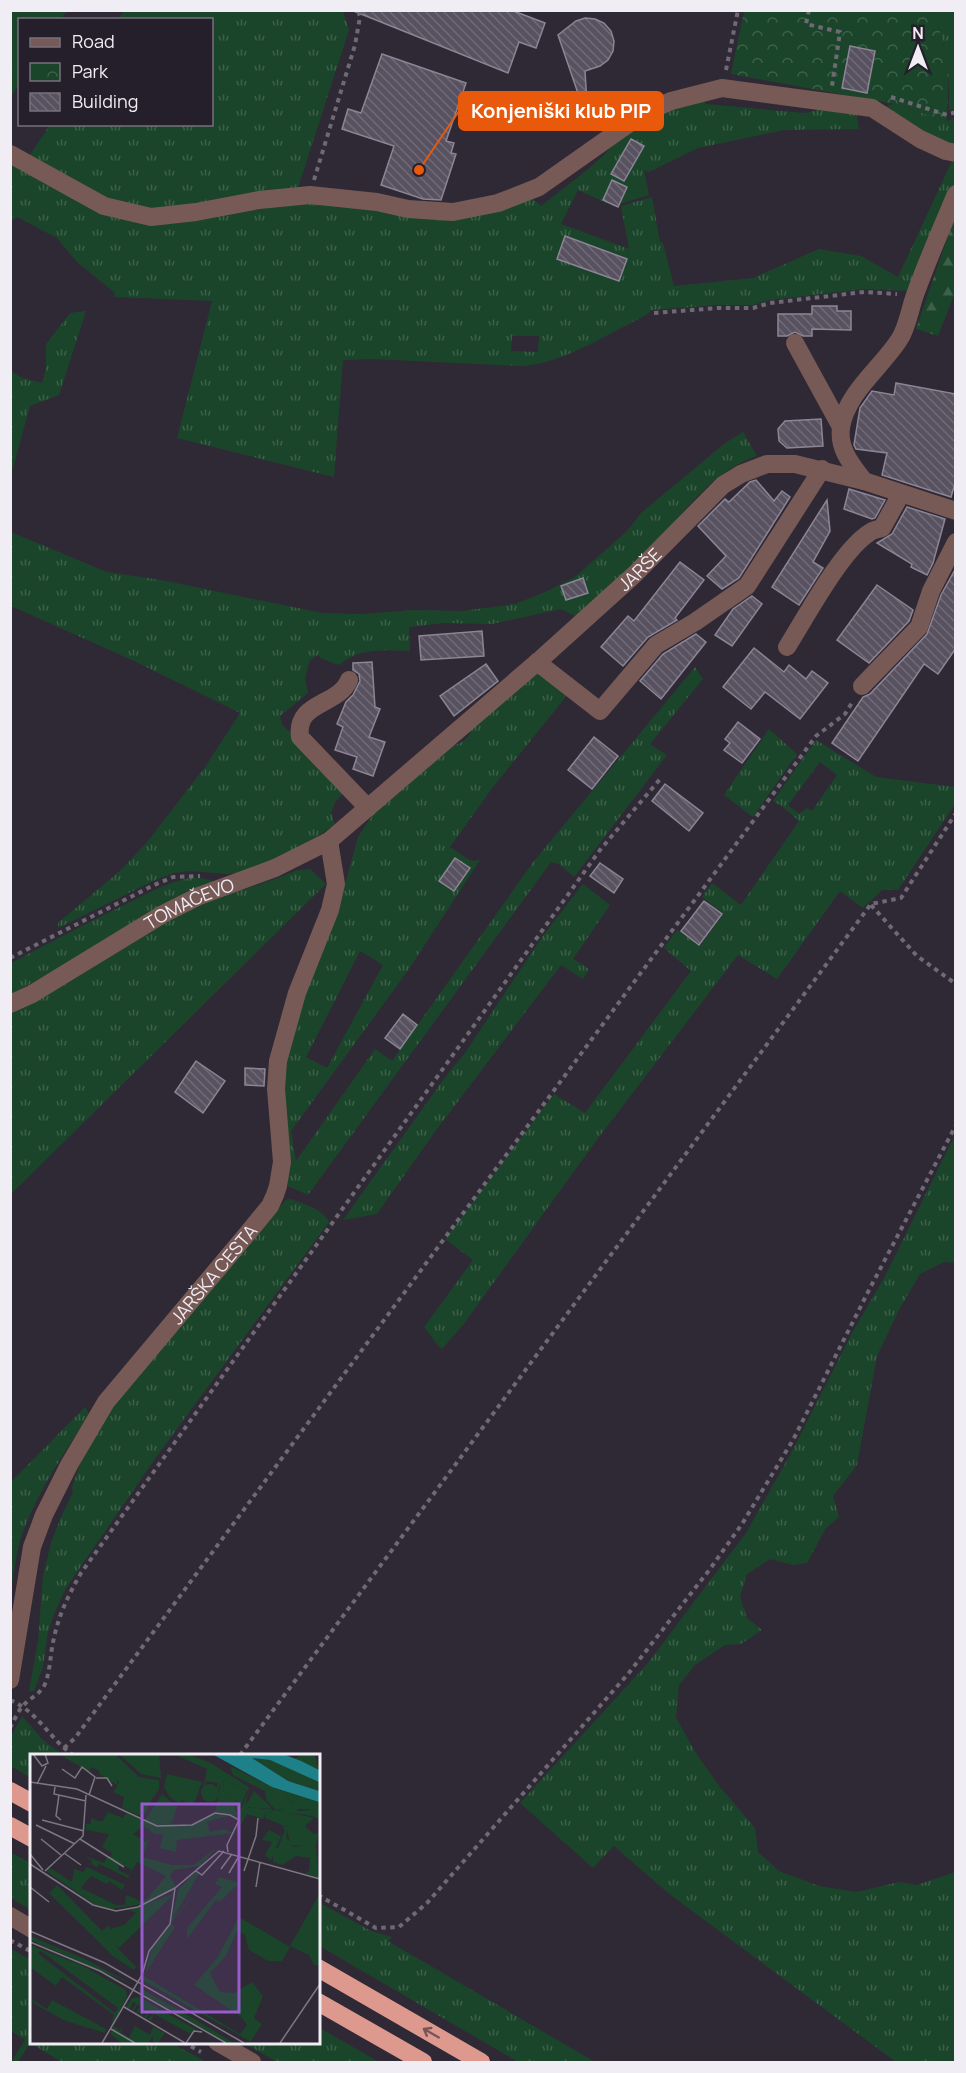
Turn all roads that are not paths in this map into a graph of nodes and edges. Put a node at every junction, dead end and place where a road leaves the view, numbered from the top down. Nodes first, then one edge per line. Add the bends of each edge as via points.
1 (956, 153) edge
2 (10, 154) edge
3 (956, 194) edge
4 (795, 343) dead end
5 (841, 427) junction
6 (822, 470) junction
7 (864, 481) junction
8 (901, 494) junction
9 (956, 511) edge
10 (956, 542) edge
11 (787, 647) dead end
12 (537, 662) junction
13 (349, 680) dead end
14 (862, 686) road end
15 (368, 808) junction
16 (329, 841) junction
17 (10, 1004) edge
18 (10, 1680) edge
19 (10, 1791) edge
20 (30, 1802) edge
21 (10, 1826) edge
22 (30, 1837) edge
23 (10, 1916) edge
24 (30, 1928) edge
25 (320, 1969) edge
26 (320, 2003) edge
27 (219, 2043) edge
28 (252, 2062) edge
29 (423, 2062) edge
30 (481, 2062) edge

1 - 2 street via 920,138 872,108 722,88 671,101 644,114 539,187 498,203 453,212 310,195 151,218 104,206
3 - 5 street via 900,339 858,392
4 - 5 street
5 - 7 street via 847,457
6 - 7 street, JARŠE
6 - 12 street, JARŠE via 795,464 767,464 723,485 635,574
6 - 12 street via 747,586 656,645 600,711
7 - 8 street, JARŠE
8 - 9 street, JARŠE
8 - 11 street via 882,528 856,544 832,576
10 - 14 street via 931,591 919,627
12 - 15 street, JARŠE
13 - 15 street via 338,694 306,713 299,728 300,737
15 - 16 street, TOMAČEVO
16 - 17 street, TOMAČEVO via 163,914
16 - 18 street, JARŠKA CESTA via 336,884 324,930 297,993 279,1060 279,1186 270,1206 106,1402 69,1465 32,1547
19 - 20 highway
21 - 22 highway
23 - 24 street
30 -> 25 highway
26 - 29 highway
27 - 28 street

